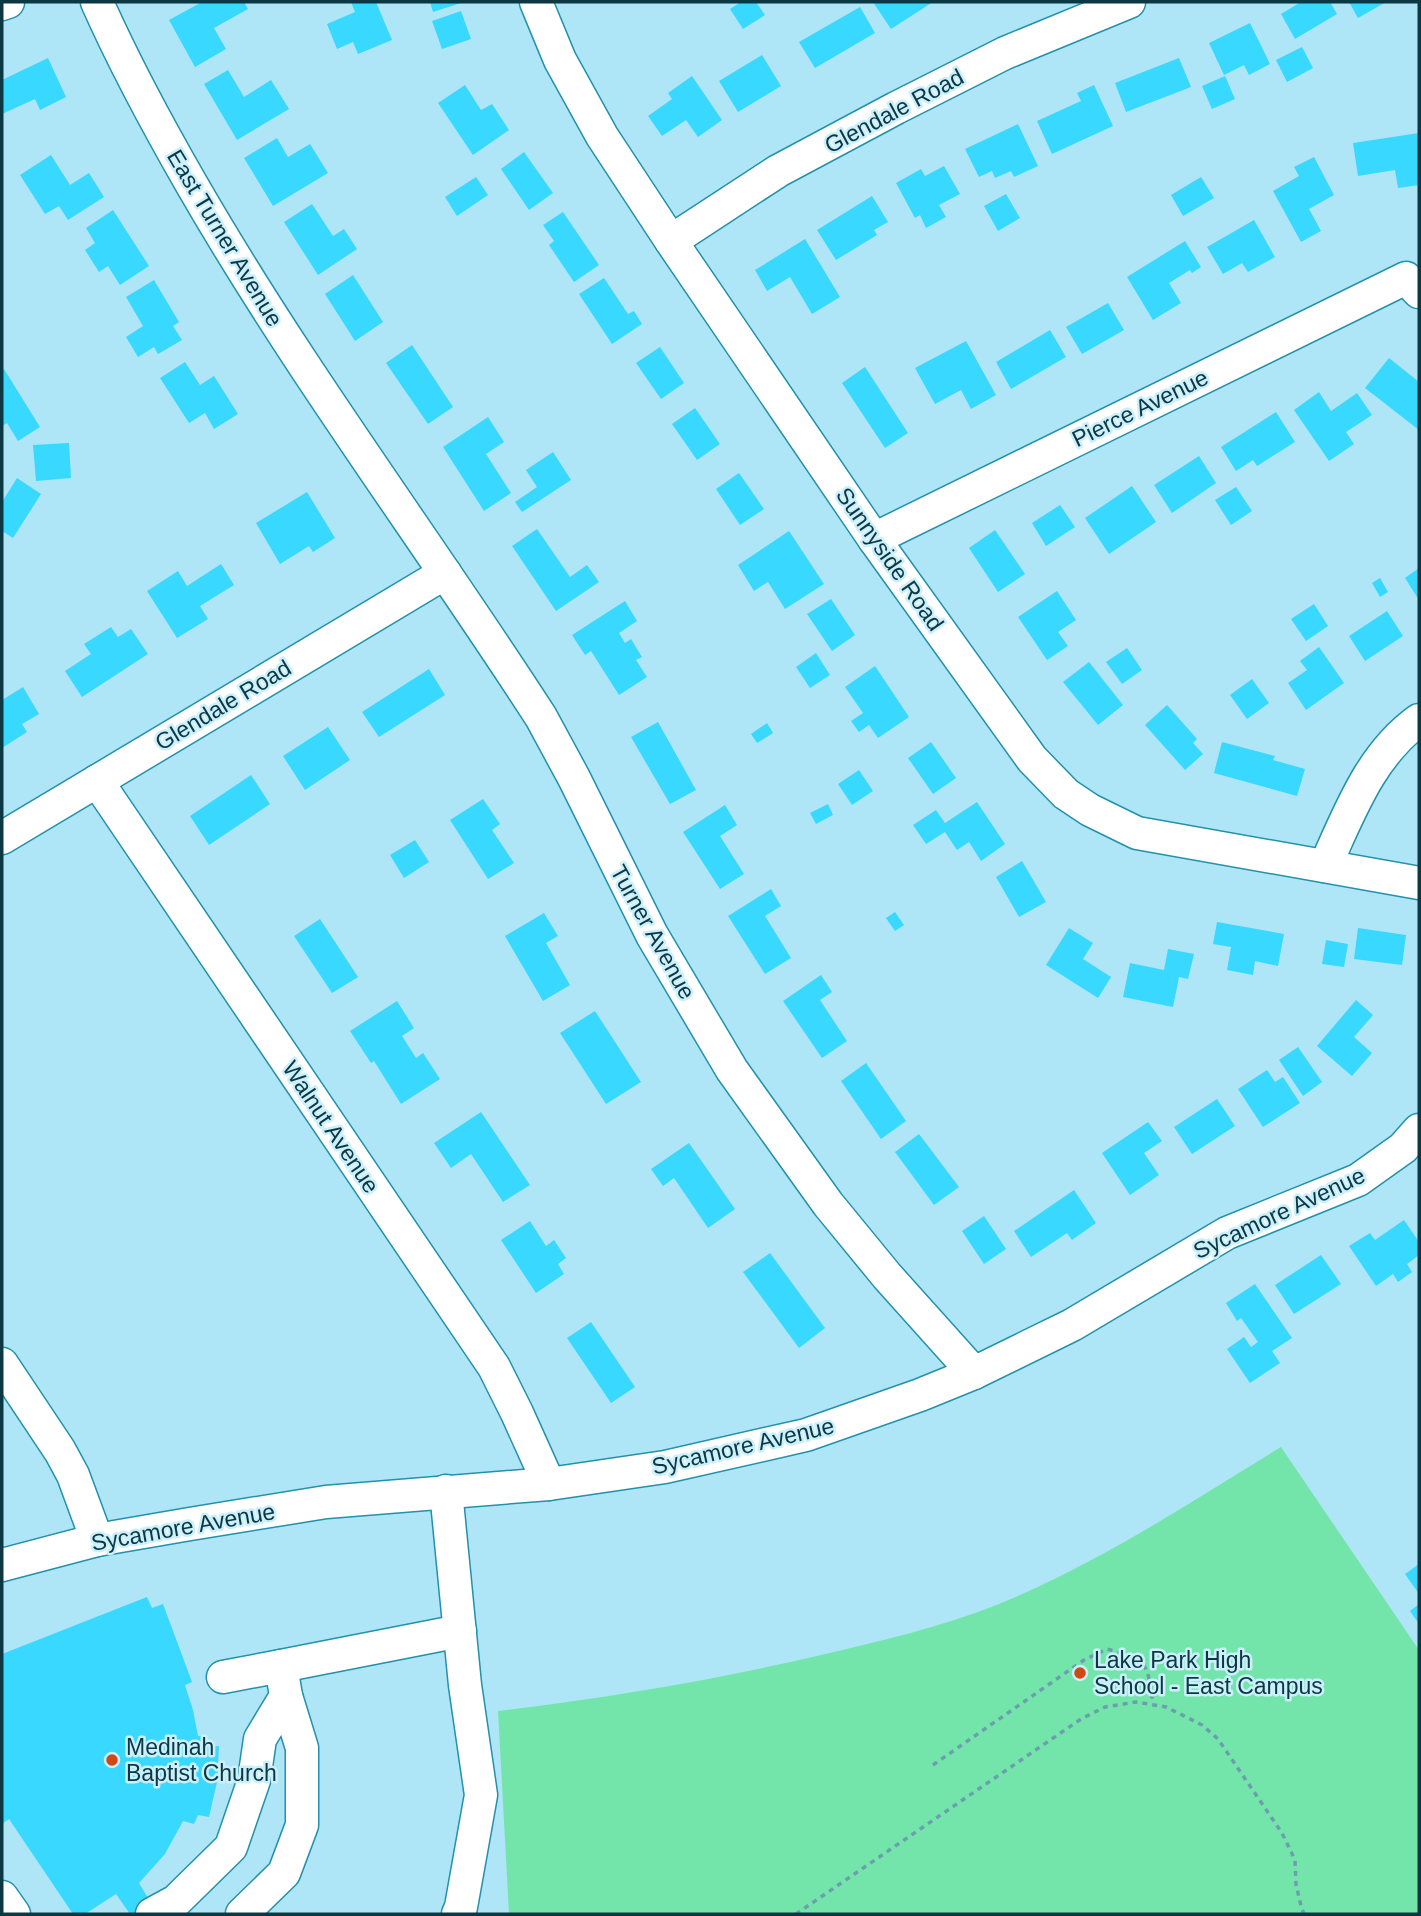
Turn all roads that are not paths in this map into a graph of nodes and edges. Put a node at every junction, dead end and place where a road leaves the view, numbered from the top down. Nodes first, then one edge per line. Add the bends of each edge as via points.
1 (8, 2) edge
2 (97, 2) edge
3 (536, 2) edge
4 (1129, 2) edge
5 (2, 4) edge
6 (671, 241) junction
7 (1413, 285) edge
8 (370, 464) joint
9 (874, 539) junction
10 (445, 573) junction
11 (1419, 720) edge
12 (97, 781) junction
13 (2, 838) edge
14 (1325, 866) junction
15 (1419, 883) edge
16 (1419, 1130) edge
17 (2, 1364) edge
18 (974, 1373) junction
19 (549, 1484) junction
20 (446, 1492) junction
21 (97, 1540) junction
22 (2, 1565) edge
23 (460, 1631) junction
24 (223, 1677) dead end
25 (283, 1681) junction
26 (2, 1897) edge
27 (14, 1914) edge
28 (152, 1914) edge
29 (242, 1914) edge
30 (458, 1914) edge

1 - 5 street
2 - 8 street, East Turner Avenue via 165,138 228,248
3 - 6 street, Sunnyside Road via 583,102
4 - 6 street, Glendale Road via 1005,53 896,108 778,172
6 - 9 street, Sunnyside Road
7 - 9 street, Pierce Avenue
8 - 10 street, Turner Avenue
9 - 14 street, Sunnyside Road via 1032,760 1066,794 1137,833
10 - 12 street, Glendale Road
10 - 18 street, Turner Avenue via 541,717 652,935 732,1070 828,1204
11 - 14 street via 1393,744 1362,786
12 - 13 street, Glendale Road
12 - 19 street, Walnut Avenue via 494,1367
14 - 15 street, Sunnyside Road
16 - 18 street, Sycamore Avenue via 1403,1148 1358,1180 1227,1233 1072,1325
17 - 21 street via 73,1475
18 - 19 street, Sycamore Avenue via 806,1435 665,1467
19 - 20 street, Sycamore Avenue
20 - 21 street, Sycamore Avenue via 326,1502
20 - 23 street
21 - 22 street, Sycamore Avenue
23 - 25 street
23 - 30 street via 481,1795
24 - 25 street
25 - 28 street via 260,1739 254,1780 231,1847 176,1901
25 - 29 street via 302,1748 302,1825 284,1873
26 - 27 street

